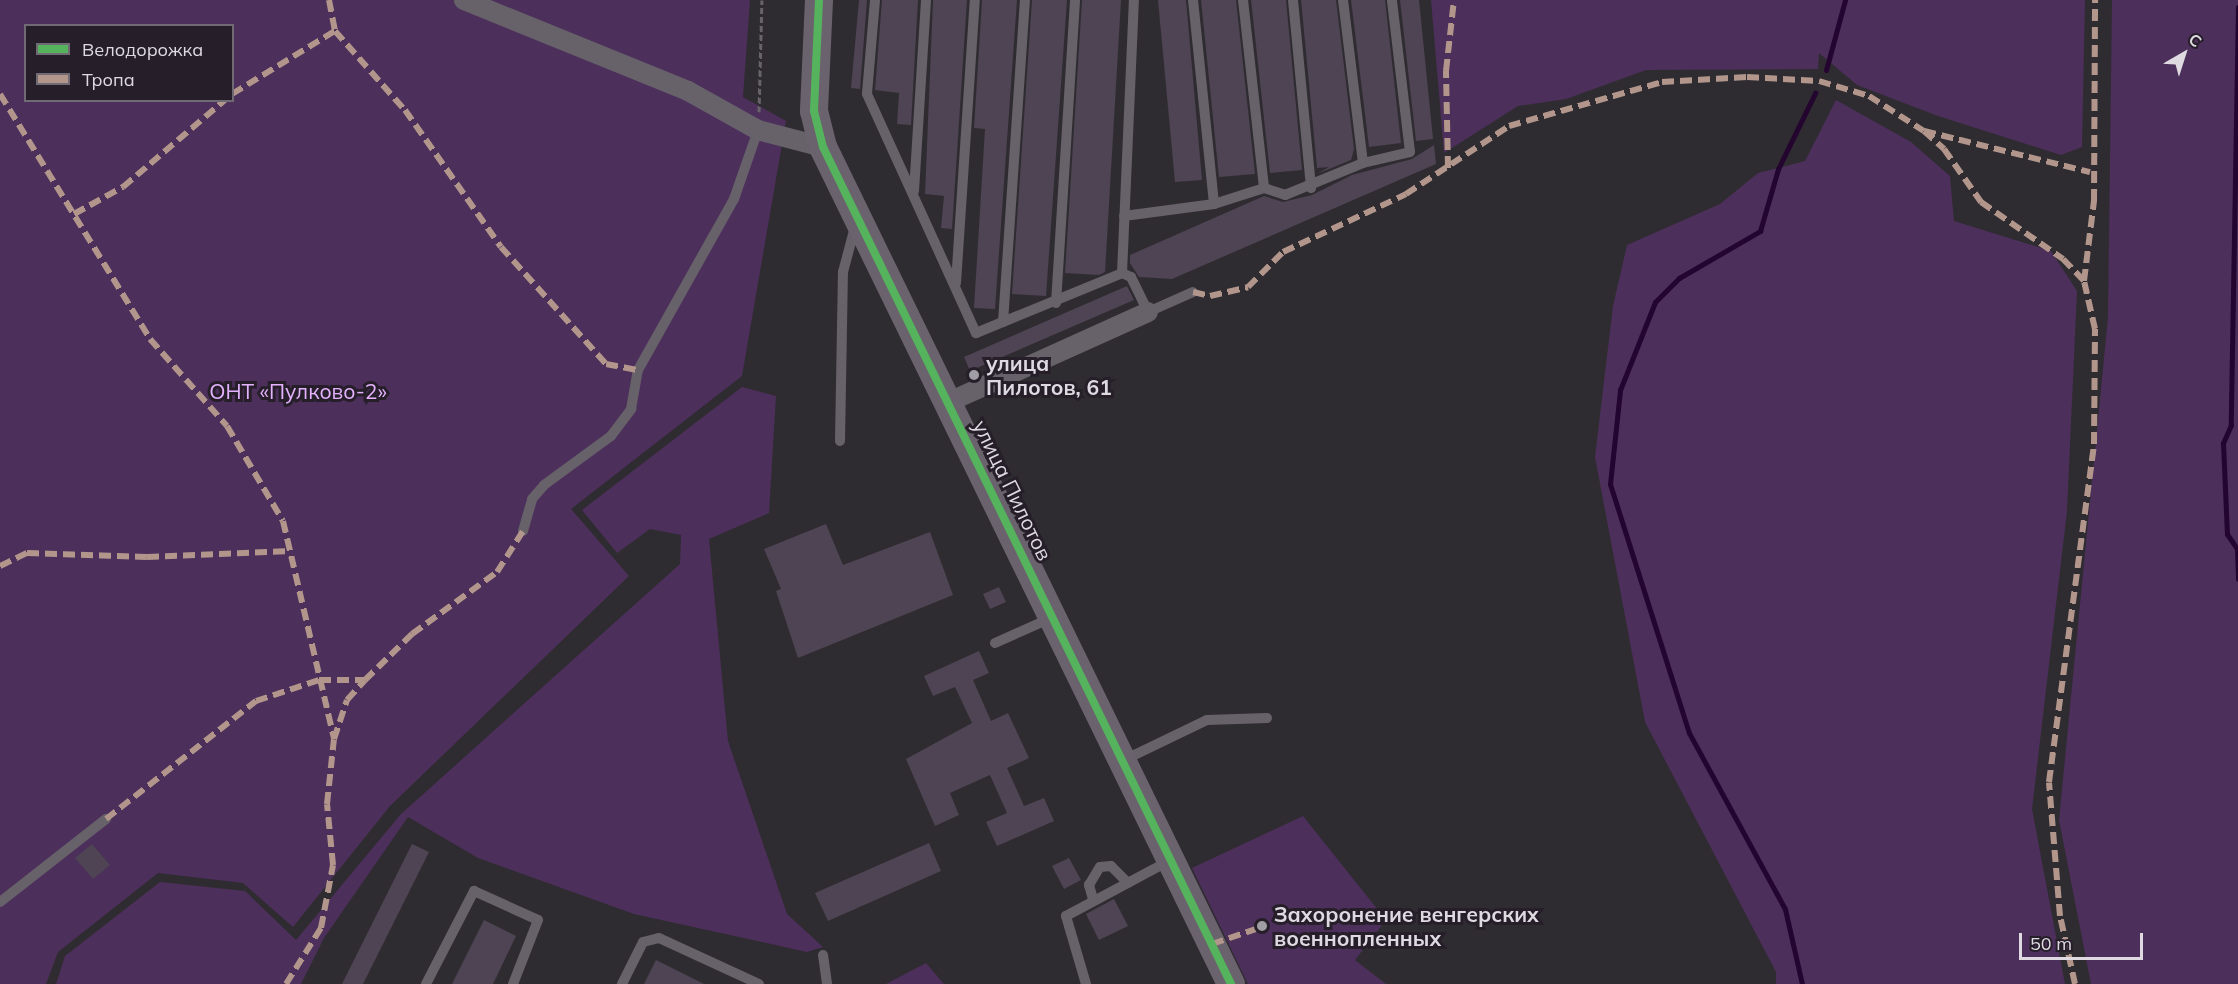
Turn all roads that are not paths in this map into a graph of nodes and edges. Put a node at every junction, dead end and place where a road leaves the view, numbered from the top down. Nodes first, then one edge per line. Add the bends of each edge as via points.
1 (464, 0) edge
2 (819, 0) edge
3 (875, 0) edge
4 (926, 0) edge
5 (975, 0) edge
6 (1025, 0) edge
7 (1075, 0) edge
8 (1134, 0) edge
9 (1193, 0) edge
10 (1243, 0) edge
11 (1293, 0) edge
12 (1343, 0) edge
13 (1392, 0) edge
14 (758, 130) junction
15 (823, 147) junction
16 (1363, 163) junction
17 (1264, 188) junction
18 (1311, 188) junction
19 (914, 195) junction
20 (1214, 204) junction
21 (858, 215) junction
22 (1125, 216) junction
23 (1122, 273) junction
24 (956, 286) junction
25 (1193, 292) dead end
26 (1056, 303) junction
27 (1148, 312) junction
28 (1004, 322) junction
29 (951, 401) junction
30 (840, 441) dead end
31 (523, 531) dead end
32 (1054, 617) junction
33 (995, 643) dead end
34 (1267, 718) dead end
35 (1123, 760) junction
36 (106, 819) dead end
37 (1171, 860) junction
38 (1128, 883) junction
39 (1093, 899) junction
40 (0, 902) edge
41 (823, 955) dead end
42 (426, 984) edge
43 (513, 984) edge
44 (622, 984) edge
45 (759, 984) edge
46 (826, 984) edge
47 (1086, 984) edge
48 (1231, 984) edge

1 - 14 street via 677,86
2 - 15 street, улица Пилотов via 814,111
3 - 19 lane via 867,93
4 - 19 lane
5 - 24 lane
6 - 28 lane
7 - 26 lane
8 - 22 lane
9 - 20 lane
10 - 17 lane
11 - 18 lane
12 - 16 lane
13 - 16 lane via 1410,152
14 - 15 street
14 - 31 lane via 735,200 638,370 631,409 611,436 544,485 532,499
15 - 21 street, улица Пилотов
16 - 18 lane
17 - 18 lane via 1286,195
17 - 20 lane
19 - 24 lane
20 - 22 lane
21 - 29 street, улица Пилотов
21 - 30 lane via 843,272
22 - 23 lane
23 - 26 lane
23 - 27 lane via 1131,277
24 - 28 lane via 976,333
25 - 27 lane
26 - 28 lane
27 - 29 street
29 - 32 street, улица Пилотов
32 - 33 lane
32 - 35 street, улица Пилотов
34 - 35 lane via 1206,720
35 - 37 street, улица Пилотов
36 - 40 lane
37 - 38 lane
37 - 48 street, улица Пилотов
38 - 39 lane
38 - 39 lane via 1111,866 1100,867 1089,885
39 - 47 lane via 1069,912 1064,925
41 - 46 lane
42 - 43 lane via 475,891 538,920
44 - 45 lane via 643,942 659,938

